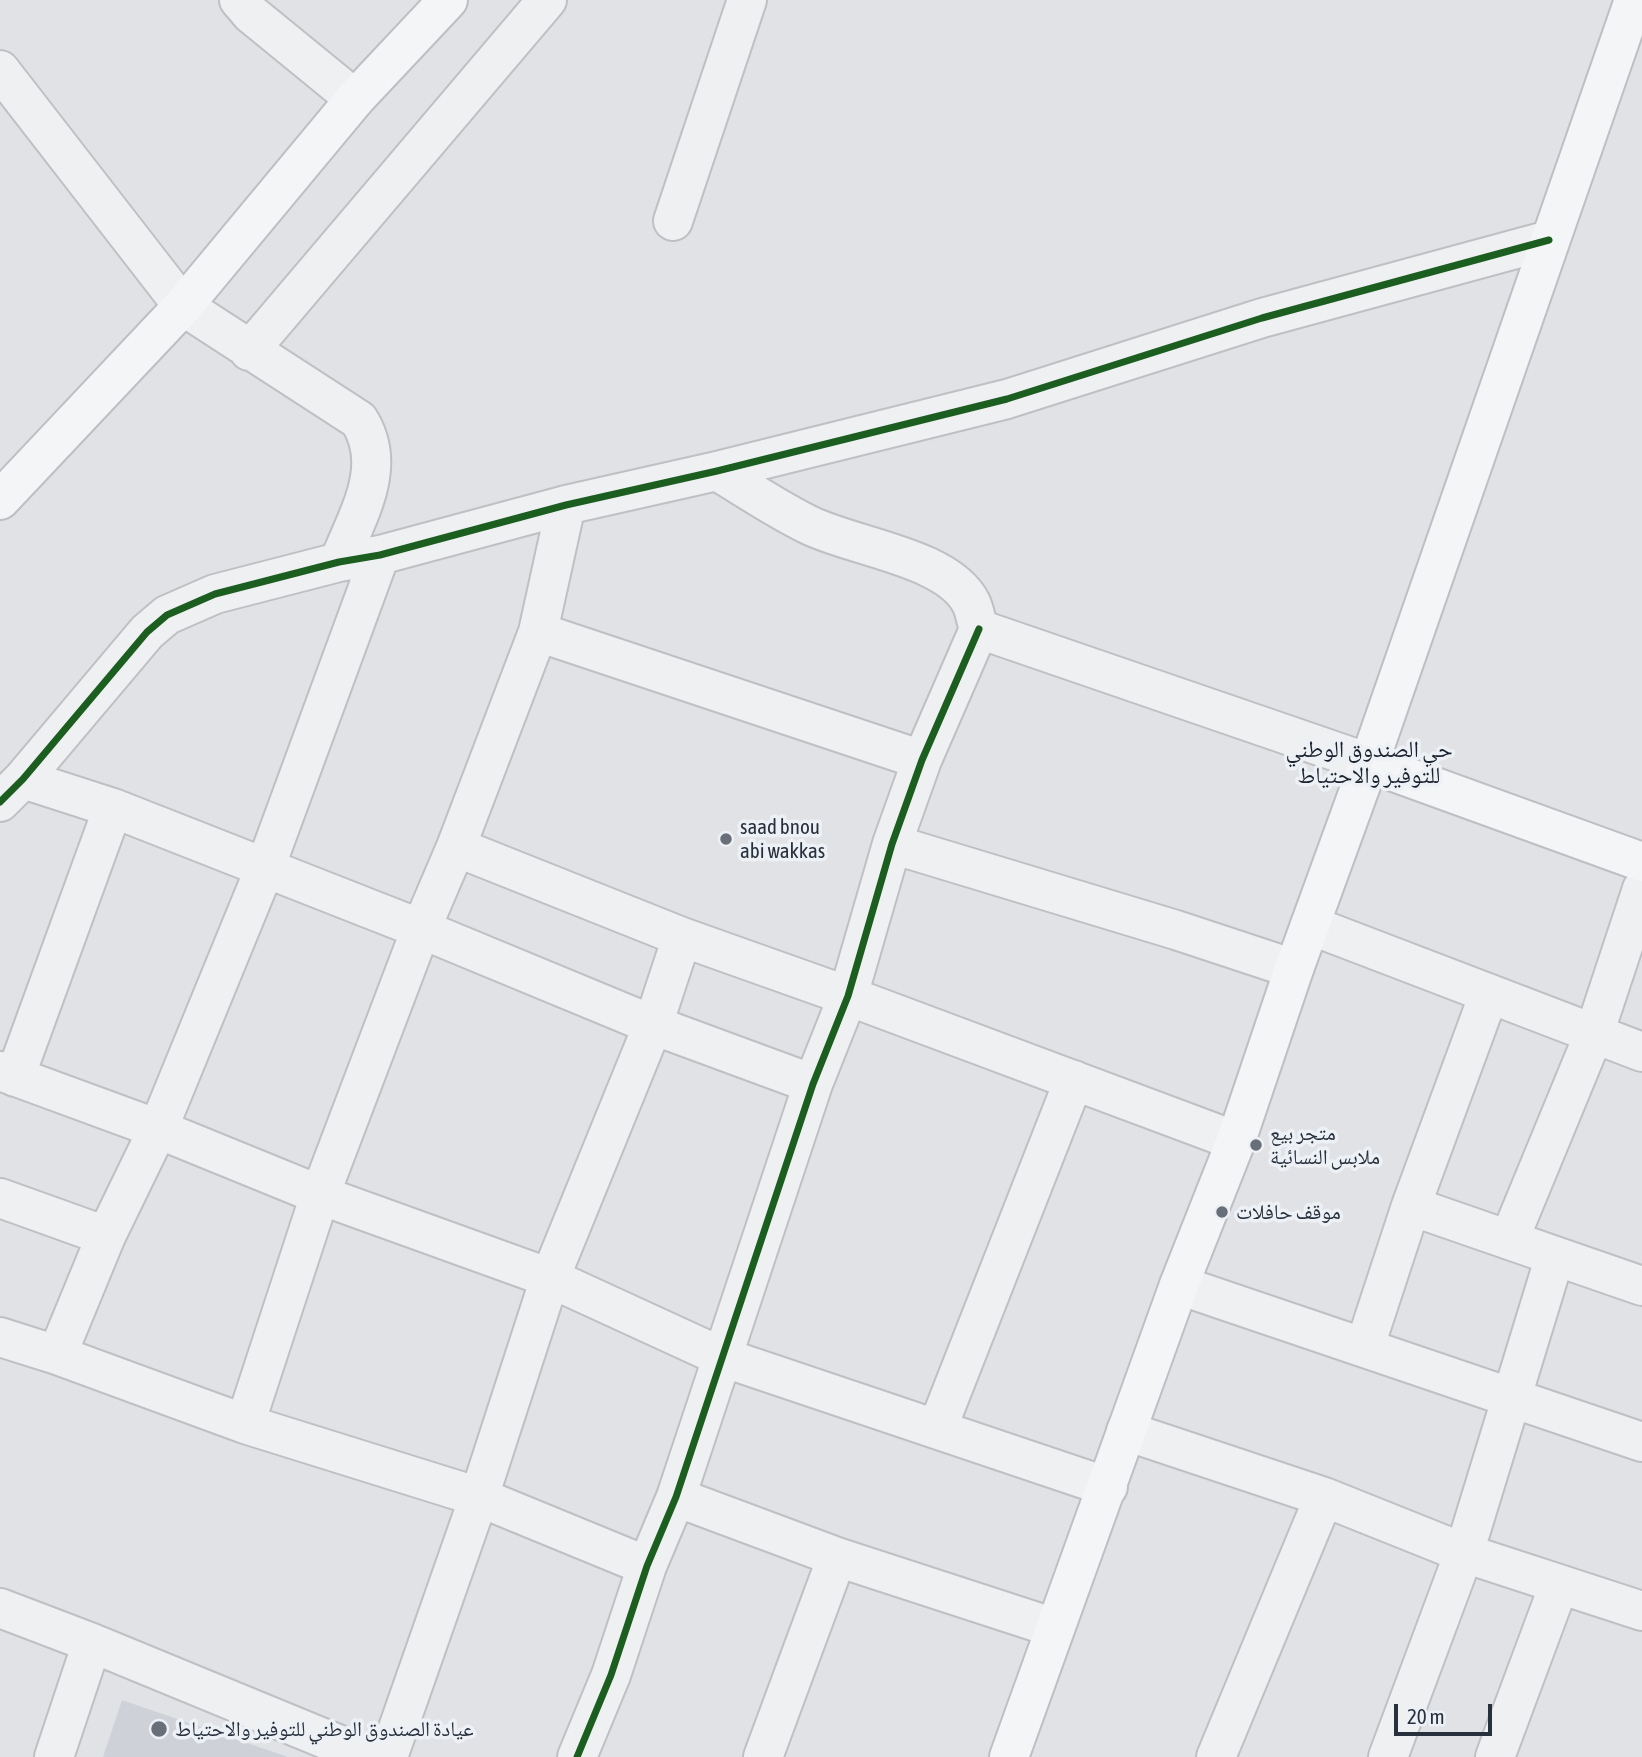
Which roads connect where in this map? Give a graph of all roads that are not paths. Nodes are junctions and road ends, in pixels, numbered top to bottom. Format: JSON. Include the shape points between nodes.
{"nodes":[{"id":1,"x":239,"y":0,"type":"edge"},
{"id":2,"x":448,"y":0,"type":"edge"},
{"id":3,"x":547,"y":0,"type":"edge"},
{"id":4,"x":747,"y":0,"type":"edge"},
{"id":5,"x":1634,"y":0,"type":"edge"},
{"id":6,"x":0,"y":70,"type":"edge"},
{"id":7,"x":355,"y":99,"type":"junction"},
{"id":8,"x":673,"y":221,"type":"dead end"},
{"id":9,"x":1549,"y":240,"type":"junction"},
{"id":10,"x":183,"y":306,"type":"junction"},
{"id":11,"x":249,"y":351,"type":"junction"},
{"id":12,"x":717,"y":471,"type":"junction"},
{"id":13,"x":0,"y":500,"type":"edge"},
{"id":14,"x":566,"y":505,"type":"junction"},
{"id":15,"x":380,"y":555,"type":"junction"},
{"id":16,"x":339,"y":562,"type":"junction"},
{"id":17,"x":979,"y":629,"type":"junction"},
{"id":18,"x":538,"y":632,"type":"junction"},
{"id":19,"x":922,"y":760,"type":"junction"},
{"id":20,"x":1369,"y":763,"type":"junction"},
{"id":21,"x":12,"y":790,"type":"edge"},
{"id":22,"x":113,"y":808,"type":"junction"},
{"id":23,"x":892,"y":844,"type":"junction"},
{"id":24,"x":456,"y":847,"type":"junction"},
{"id":25,"x":1642,"y":862,"type":"edge"},
{"id":26,"x":265,"y":868,"type":"junction"},
{"id":27,"x":1642,"y":889,"type":"edge"},
{"id":28,"x":1310,"y":925,"type":"junction"},
{"id":29,"x":421,"y":929,"type":"junction"},
{"id":30,"x":682,"y":937,"type":"junction"},
{"id":31,"x":1294,"y":969,"type":"junction"},
{"id":32,"x":1489,"y":994,"type":"junction"},
{"id":33,"x":848,"y":996,"type":"junction"},
{"id":34,"x":653,"y":1025,"type":"junction"},
{"id":35,"x":1594,"y":1034,"type":"junction"},
{"id":36,"x":1642,"y":1052,"type":"edge"},
{"id":37,"x":7,"y":1074,"type":"edge"},
{"id":38,"x":1074,"y":1080,"type":"junction"},
{"id":39,"x":813,"y":1084,"type":"junction"},
{"id":40,"x":158,"y":1129,"type":"junction"},
{"id":41,"x":1236,"y":1141,"type":"junction"},
{"id":42,"x":320,"y":1195,"type":"junction"},
{"id":43,"x":0,"y":1198,"type":"edge"},
{"id":44,"x":1410,"y":1206,"type":"junction"},
{"id":45,"x":106,"y":1236,"type":"junction"},
{"id":46,"x":1509,"y":1240,"type":"junction"},
{"id":47,"x":1555,"y":1256,"type":"junction"},
{"id":48,"x":550,"y":1278,"type":"junction"},
{"id":49,"x":1179,"y":1285,"type":"junction"},
{"id":50,"x":1642,"y":1286,"type":"edge"},
{"id":51,"x":0,"y":1337,"type":"edge"},
{"id":52,"x":1365,"y":1346,"type":"junction"},
{"id":53,"x":57,"y":1355,"type":"junction"},
{"id":54,"x":722,"y":1357,"type":"junction"},
{"id":55,"x":1511,"y":1397,"type":"junction"},
{"id":56,"x":245,"y":1424,"type":"junction"},
{"id":57,"x":937,"y":1429,"type":"junction"},
{"id":58,"x":1126,"y":1431,"type":"junction"},
{"id":59,"x":1642,"y":1442,"type":"edge"},
{"id":60,"x":1108,"y":1487,"type":"junction"},
{"id":61,"x":676,"y":1496,"type":"junction"},
{"id":62,"x":479,"y":1497,"type":"junction"},
{"id":63,"x":1324,"y":1497,"type":"junction"},
{"id":64,"x":1464,"y":1553,"type":"junction"},
{"id":65,"x":837,"y":1557,"type":"junction"},
{"id":66,"x":647,"y":1566,"type":"junction"},
{"id":67,"x":1559,"y":1585,"type":"junction"},
{"id":68,"x":0,"y":1608,"type":"edge"},
{"id":69,"x":1642,"y":1611,"type":"edge"},
{"id":70,"x":1055,"y":1628,"type":"junction"},
{"id":71,"x":92,"y":1643,"type":"junction"},
{"id":72,"x":54,"y":1757,"type":"edge"},
{"id":73,"x":369,"y":1757,"type":"edge"},
{"id":74,"x":388,"y":1757,"type":"edge"},
{"id":75,"x":577,"y":1757,"type":"edge"},
{"id":76,"x":763,"y":1757,"type":"edge"},
{"id":77,"x":1009,"y":1757,"type":"edge"},
{"id":78,"x":1216,"y":1757,"type":"edge"},
{"id":79,"x":1388,"y":1757,"type":"edge"},
{"id":80,"x":1495,"y":1757,"type":"edge"}],
"edges":[{"from":1,"to":7,"type":"street"},
{"from":2,"to":7,"type":"main road"},
{"from":3,"to":11,"type":"street"},
{"from":4,"to":8,"type":"street"},
{"from":5,"to":9,"type":"main road"},
{"from":6,"to":10,"type":"street"},
{"from":7,"to":10,"type":"main road"},
{"from":9,"to":12,"type":"street","via":[[1262,318],[1007,399]]},
{"from":9,"to":20,"type":"main road"},
{"from":10,"to":11,"type":"street"},
{"from":10,"to":13,"type":"main road"},
{"from":11,"to":16,"type":"street","via":[[359,420],[369,436],[370,481]]},
{"from":12,"to":14,"type":"street"},
{"from":12,"to":17,"type":"street","via":[[811,526],[934,570],[953,582],[971,603]]},
{"from":14,"to":15,"type":"street"},
{"from":14,"to":18,"type":"street"},
{"from":15,"to":16,"type":"street"},
{"from":15,"to":26,"type":"street"},
{"from":16,"to":21,"type":"street","via":[[215,594],[167,615],[147,632]]},
{"from":17,"to":19,"type":"street"},
{"from":17,"to":20,"type":"street"},
{"from":18,"to":19,"type":"street"},
{"from":18,"to":24,"type":"street"},
{"from":19,"to":23,"type":"street"},
{"from":20,"to":25,"type":"main road"},
{"from":20,"to":28,"type":"main road"},
{"from":21,"to":22,"type":"street"},
{"from":22,"to":26,"type":"street"},
{"from":22,"to":37,"type":"street"},
{"from":23,"to":31,"type":"street"},
{"from":23,"to":33,"type":"street"},
{"from":24,"to":29,"type":"street"},
{"from":24,"to":30,"type":"street"},
{"from":26,"to":29,"type":"street"},
{"from":26,"to":40,"type":"street"},
{"from":27,"to":35,"type":"street"},
{"from":28,"to":31,"type":"main road"},
{"from":28,"to":32,"type":"street"},
{"from":29,"to":34,"type":"street"},
{"from":29,"to":42,"type":"street"},
{"from":30,"to":33,"type":"street"},
{"from":30,"to":34,"type":"street"},
{"from":31,"to":41,"type":"main road"},
{"from":32,"to":35,"type":"street"},
{"from":32,"to":44,"type":"street"},
{"from":33,"to":38,"type":"street"},
{"from":33,"to":39,"type":"street"},
{"from":34,"to":39,"type":"street"},
{"from":34,"to":48,"type":"street"},
{"from":35,"to":36,"type":"street"},
{"from":35,"to":46,"type":"street"},
{"from":37,"to":40,"type":"street"},
{"from":38,"to":41,"type":"street"},
{"from":38,"to":57,"type":"street"},
{"from":39,"to":54,"type":"street"},
{"from":40,"to":42,"type":"street"},
{"from":40,"to":45,"type":"street"},
{"from":41,"to":49,"type":"main road"},
{"from":42,"to":48,"type":"street"},
{"from":42,"to":56,"type":"street"},
{"from":43,"to":45,"type":"street"},
{"from":44,"to":46,"type":"street"},
{"from":44,"to":52,"type":"street"},
{"from":45,"to":53,"type":"street"},
{"from":46,"to":47,"type":"street"},
{"from":47,"to":50,"type":"street"},
{"from":47,"to":55,"type":"street"},
{"from":48,"to":54,"type":"street"},
{"from":48,"to":62,"type":"street"},
{"from":49,"to":52,"type":"street"},
{"from":49,"to":58,"type":"main road"},
{"from":51,"to":53,"type":"street"},
{"from":52,"to":55,"type":"street"},
{"from":53,"to":56,"type":"street"},
{"from":54,"to":57,"type":"street"},
{"from":54,"to":61,"type":"street"},
{"from":55,"to":59,"type":"street"},
{"from":55,"to":64,"type":"street"},
{"from":56,"to":62,"type":"street"},
{"from":57,"to":60,"type":"street"},
{"from":58,"to":60,"type":"main road"},
{"from":58,"to":63,"type":"street"},
{"from":60,"to":70,"type":"main road"},
{"from":61,"to":65,"type":"street"},
{"from":61,"to":66,"type":"street"},
{"from":62,"to":66,"type":"street"},
{"from":62,"to":74,"type":"street"},
{"from":63,"to":64,"type":"street"},
{"from":63,"to":78,"type":"street"},
{"from":64,"to":67,"type":"street"},
{"from":64,"to":79,"type":"street"},
{"from":65,"to":70,"type":"street"},
{"from":65,"to":76,"type":"street"},
{"from":66,"to":75,"type":"street","via":[[611,1675]]},
{"from":67,"to":69,"type":"street"},
{"from":67,"to":80,"type":"street"},
{"from":68,"to":71,"type":"street"},
{"from":70,"to":77,"type":"main road"},
{"from":71,"to":72,"type":"street"},
{"from":71,"to":73,"type":"street"}]}
